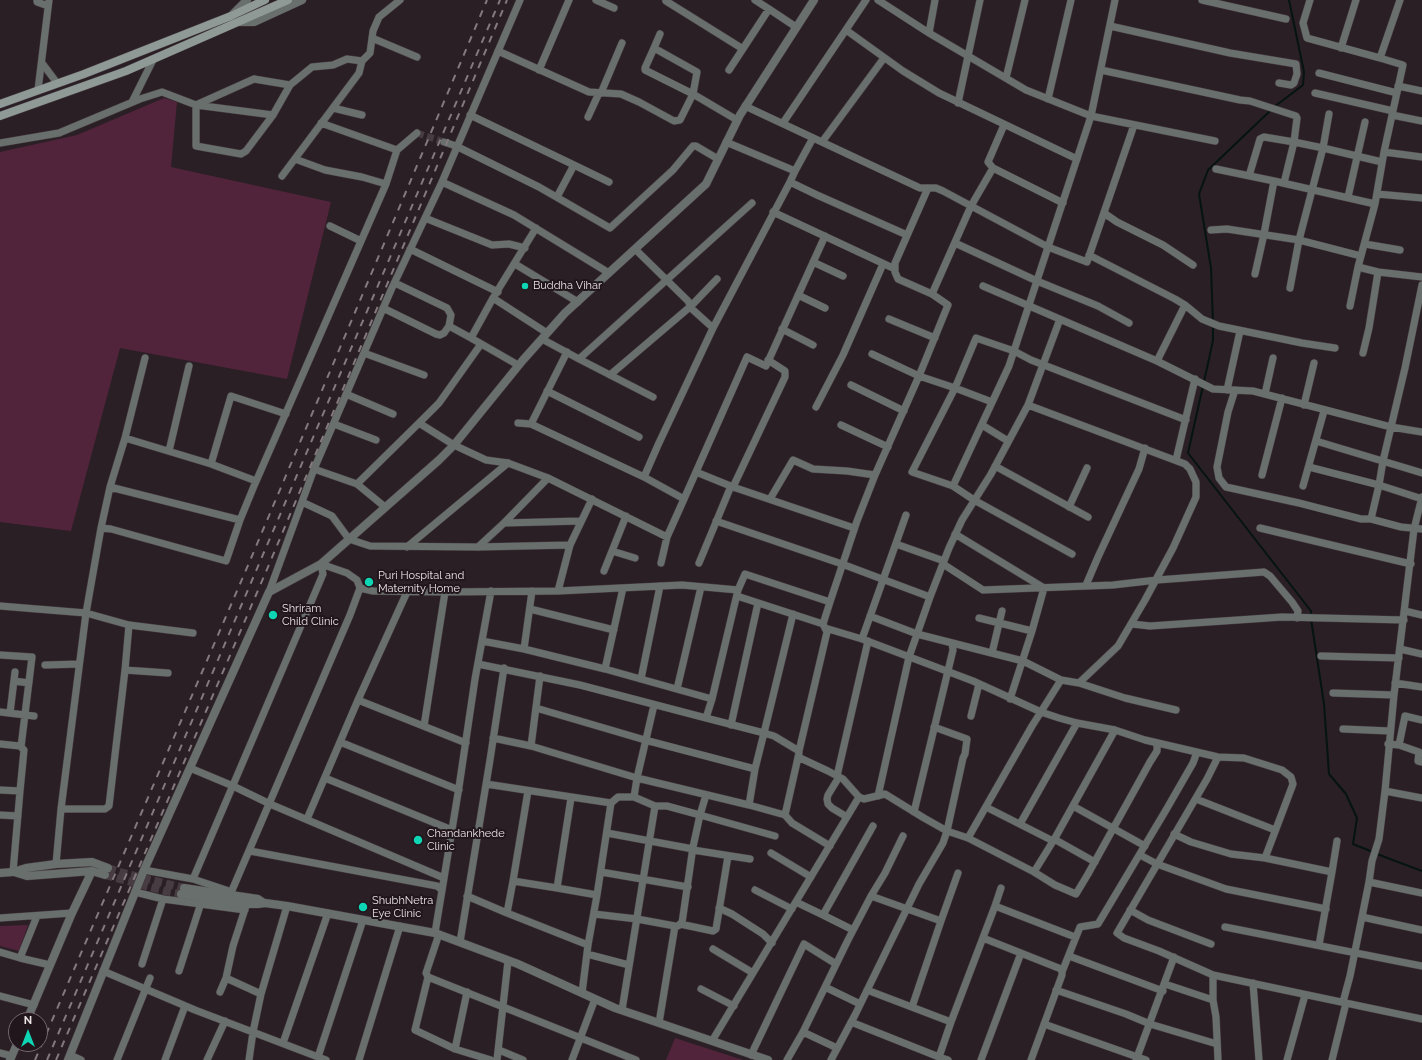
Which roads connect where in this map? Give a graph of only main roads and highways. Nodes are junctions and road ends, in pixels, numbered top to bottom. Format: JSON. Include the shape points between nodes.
{"nodes":[{"id":1,"x":265,"y":0,"type":"edge"},
{"id":2,"x":288,"y":0,"type":"edge"},
{"id":3,"x":0,"y":104,"type":"edge"},
{"id":4,"x":0,"y":116,"type":"edge"}],
"edges":[{"from":1,"to":3,"type":"main road","via":[[231,16]]},
{"from":2,"to":4,"type":"main road","via":[[119,74]]}]}
